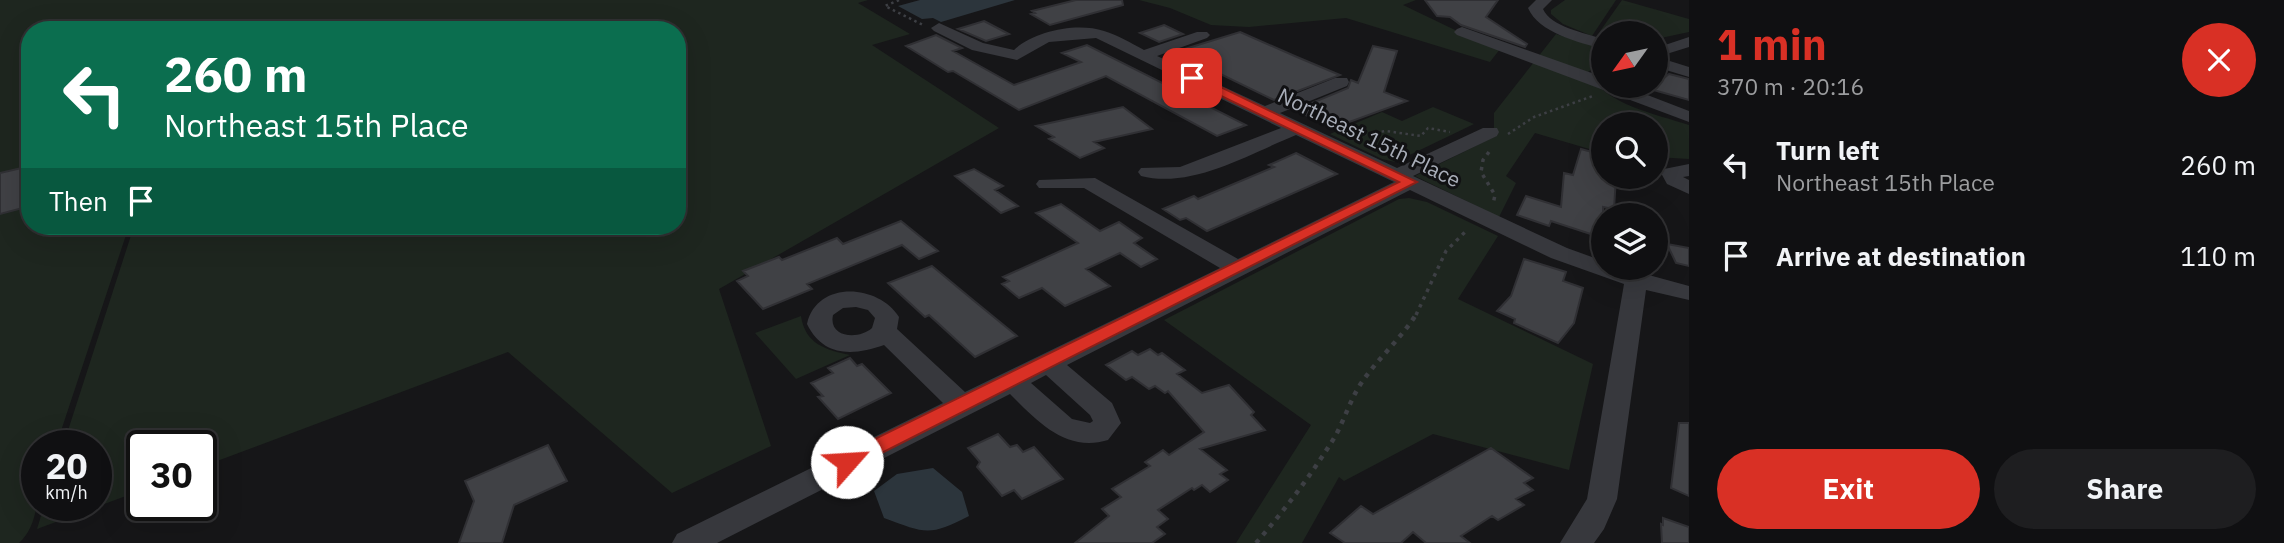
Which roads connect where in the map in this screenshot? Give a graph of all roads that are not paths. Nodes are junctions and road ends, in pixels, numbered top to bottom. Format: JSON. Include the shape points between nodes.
{"nodes":[{"id":1,"x":1545,"y":0,"type":"edge"},
{"id":2,"x":1539,"y":17,"type":"joint"},
{"id":3,"x":939,"y":28,"type":"road end"},
{"id":4,"x":1462,"y":32,"type":"dead end"},
{"id":5,"x":1202,"y":35,"type":"dead end"},
{"id":6,"x":1591,"y":40,"type":"edge"},
{"id":7,"x":1689,"y":42,"type":"edge"},
{"id":8,"x":1668,"y":49,"type":"edge"},
{"id":9,"x":1144,"y":55,"type":"junction"},
{"id":10,"x":1668,"y":66,"type":"edge"},
{"id":11,"x":1689,"y":72,"type":"edge"},
{"id":12,"x":1591,"y":79,"type":"edge"},
{"id":13,"x":1341,"y":82,"type":"dead end"},
{"id":14,"x":1640,"y":98,"type":"edge"},
{"id":15,"x":1265,"y":113,"type":"junction"},
{"id":16,"x":1689,"y":117,"type":"edge"},
{"id":17,"x":1296,"y":128,"type":"junction"},
{"id":18,"x":1498,"y":133,"type":"road end"},
{"id":19,"x":1689,"y":170,"type":"edge"},
{"id":20,"x":1148,"y":172,"type":"dead end"},
{"id":21,"x":1404,"y":179,"type":"junction"},
{"id":22,"x":1046,"y":184,"type":"dead end"},
{"id":23,"x":1689,"y":188,"type":"edge"},
{"id":24,"x":1591,"y":264,"type":"edge"},
{"id":25,"x":1237,"y":268,"type":"junction"},
{"id":26,"x":1636,"y":280,"type":"joint"},
{"id":27,"x":1689,"y":293,"type":"edge"},
{"id":28,"x":884,"y":331,"type":"dead end"},
{"id":29,"x":1048,"y":363,"type":"junction"},
{"id":30,"x":1012,"y":381,"type":"junction"},
{"id":31,"x":962,"y":405,"type":"junction"},
{"id":32,"x":1579,"y":542,"type":"edge"},
{"id":33,"x":688,"y":543,"type":"edge"}],
"edges":[{"from":1,"to":2,"type":"street","via":[[1535,8]]},
{"from":2,"to":6,"type":"street"},
{"from":3,"to":9,"type":"street","name":"Northeast 15th Place","via":[[978,47],[1017,55],[1030,45],[1060,35],[1085,33],[1110,38]]},
{"from":4,"to":12,"type":"street"},
{"from":5,"to":9,"type":"street"},
{"from":7,"to":8,"type":"street"},
{"from":9,"to":15,"type":"street","name":"Northeast 15th Place"},
{"from":10,"to":11,"type":"street"},
{"from":13,"to":15,"type":"street"},
{"from":14,"to":16,"type":"street"},
{"from":15,"to":17,"type":"street","name":"Northeast 15th Place"},
{"from":17,"to":20,"type":"street","via":[[1184,173]]},
{"from":17,"to":21,"type":"street","name":"Northeast 15th Place"},
{"from":18,"to":21,"type":"street"},
{"from":19,"to":23,"type":"street","via":[[1671,173]]},
{"from":21,"to":24,"type":"street","name":"Northeast 15th Place"},
{"from":21,"to":25,"type":"street"},
{"from":22,"to":25,"type":"street","via":[[1088,183]]},
{"from":25,"to":29,"type":"street"},
{"from":26,"to":27,"type":"street","name":"Northeast 15th Place"},
{"from":26,"to":32,"type":"street","via":[[1602,499]]},
{"from":28,"to":31,"type":"street"},
{"from":29,"to":30,"type":"street"},
{"from":29,"to":30,"type":"street","via":[[1102,410],[1107,423],[1098,433],[1082,435],[1066,429]]},
{"from":30,"to":31,"type":"street"},
{"from":31,"to":33,"type":"street"}]}
